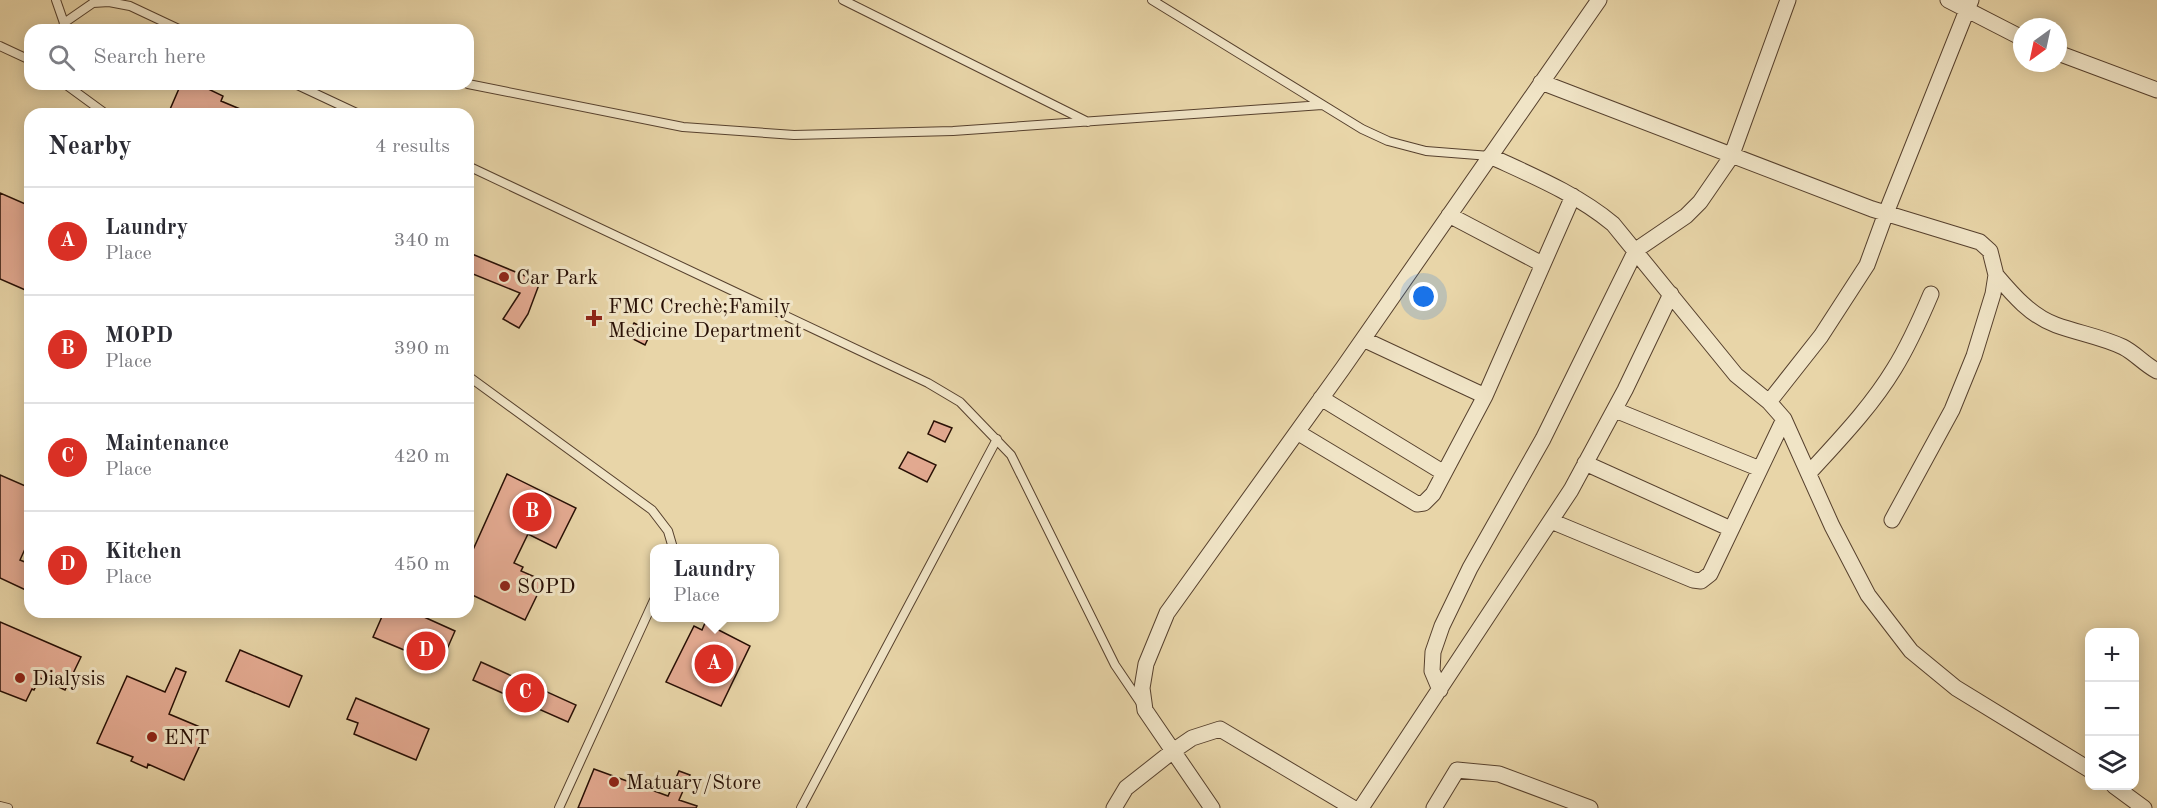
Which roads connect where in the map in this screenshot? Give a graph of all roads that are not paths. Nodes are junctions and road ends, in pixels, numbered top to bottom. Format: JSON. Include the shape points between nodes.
{"nodes":[{"id":1,"x":56,"y":0,"type":"edge"},
{"id":2,"x":843,"y":0,"type":"edge"},
{"id":3,"x":1152,"y":0,"type":"edge"},
{"id":4,"x":1599,"y":0,"type":"edge"},
{"id":5,"x":1788,"y":0,"type":"edge"},
{"id":6,"x":1948,"y":0,"type":"edge"},
{"id":7,"x":1969,"y":5,"type":"edge"},
{"id":8,"x":62,"y":24,"type":"edge"},
{"id":9,"x":67,"y":24,"type":"edge"},
{"id":10,"x":168,"y":24,"type":"edge"},
{"id":11,"x":2013,"y":32,"type":"edge"},
{"id":12,"x":0,"y":46,"type":"edge"},
{"id":13,"x":2067,"y":55,"type":"edge"},
{"id":14,"x":24,"y":57,"type":"edge"},
{"id":15,"x":1541,"y":82,"type":"junction"},
{"id":16,"x":474,"y":85,"type":"edge"},
{"id":17,"x":73,"y":90,"type":"edge"},
{"id":18,"x":308,"y":90,"type":"edge"},
{"id":19,"x":2157,"y":90,"type":"edge"},
{"id":20,"x":1322,"y":105,"type":"junction"},
{"id":21,"x":98,"y":108,"type":"edge"},
{"id":22,"x":346,"y":108,"type":"edge"},
{"id":23,"x":1089,"y":122,"type":"junction"},
{"id":24,"x":1490,"y":156,"type":"junction"},
{"id":25,"x":1731,"y":156,"type":"junction"},
{"id":26,"x":474,"y":169,"type":"edge"},
{"id":27,"x":1573,"y":196,"type":"junction"},
{"id":28,"x":1886,"y":213,"type":"junction"},
{"id":29,"x":1449,"y":215,"type":"junction"},
{"id":30,"x":1636,"y":250,"type":"junction"},
{"id":31,"x":1542,"y":264,"type":"junction"},
{"id":32,"x":1996,"y":275,"type":"junction"},
{"id":33,"x":1671,"y":294,"type":"junction"},
{"id":34,"x":1931,"y":294,"type":"dead end"},
{"id":35,"x":1363,"y":339,"type":"junction"},
{"id":36,"x":2157,"y":371,"type":"edge"},
{"id":37,"x":474,"y":380,"type":"edge"},
{"id":38,"x":1485,"y":396,"type":"junction"},
{"id":39,"x":1321,"y":398,"type":"junction"},
{"id":40,"x":1769,"y":402,"type":"junction"},
{"id":41,"x":1615,"y":410,"type":"junction"},
{"id":42,"x":1785,"y":419,"type":"junction"},
{"id":43,"x":1297,"y":432,"type":"junction"},
{"id":44,"x":997,"y":440,"type":"junction"},
{"id":45,"x":1585,"y":463,"type":"junction"},
{"id":46,"x":1760,"y":469,"type":"junction"},
{"id":47,"x":1809,"y":472,"type":"junction"},
{"id":48,"x":1444,"y":474,"type":"junction"},
{"id":49,"x":1892,"y":520,"type":"dead end"},
{"id":50,"x":1551,"y":521,"type":"junction"},
{"id":51,"x":1731,"y":528,"type":"junction"},
{"id":52,"x":672,"y":544,"type":"edge"},
{"id":53,"x":650,"y":609,"type":"edge"},
{"id":54,"x":1440,"y":690,"type":"junction"},
{"id":55,"x":1145,"y":710,"type":"junction"},
{"id":56,"x":1173,"y":751,"type":"junction"},
{"id":57,"x":2085,"y":767,"type":"edge"},
{"id":58,"x":2120,"y":790,"type":"edge"},
{"id":59,"x":0,"y":806,"type":"edge"},
{"id":60,"x":8,"y":808,"type":"edge"},
{"id":61,"x":559,"y":808,"type":"edge"},
{"id":62,"x":801,"y":808,"type":"edge"},
{"id":63,"x":1114,"y":808,"type":"edge"},
{"id":64,"x":1212,"y":808,"type":"edge"},
{"id":65,"x":1353,"y":808,"type":"edge"},
{"id":66,"x":1361,"y":808,"type":"edge"},
{"id":67,"x":1434,"y":808,"type":"edge"},
{"id":68,"x":1590,"y":808,"type":"edge"},
{"id":69,"x":2144,"y":808,"type":"edge"}],
"edges":[{"from":1,"to":8,"type":"lane"},
{"from":2,"to":23,"type":"lane"},
{"from":3,"to":20,"type":"lane"},
{"from":4,"to":15,"type":"street"},
{"from":5,"to":25,"type":"street"},
{"from":6,"to":7,"type":"street"},
{"from":7,"to":11,"type":"street"},
{"from":7,"to":28,"type":"street"},
{"from":9,"to":10,"type":"lane","via":[[93,3],[109,2],[130,6]]},
{"from":12,"to":14,"type":"lane"},
{"from":13,"to":19,"type":"street"},
{"from":15,"to":24,"type":"street"},
{"from":15,"to":25,"type":"street"},
{"from":16,"to":23,"type":"lane","via":[[683,127],[794,135],[953,131]]},
{"from":17,"to":21,"type":"lane"},
{"from":18,"to":22,"type":"lane"},
{"from":20,"to":23,"type":"lane"},
{"from":20,"to":24,"type":"lane","via":[[1388,141],[1426,151]]},
{"from":24,"to":27,"type":"street"},
{"from":24,"to":29,"type":"street"},
{"from":25,"to":28,"type":"street"},
{"from":25,"to":30,"type":"street","via":[[1686,216]]},
{"from":26,"to":44,"type":"lane","via":[[927,383],[960,402]]},
{"from":27,"to":30,"type":"street","via":[[1613,224]]},
{"from":27,"to":31,"type":"street"},
{"from":28,"to":32,"type":"street","via":[[1980,242],[1990,251]]},
{"from":28,"to":40,"type":"street","via":[[1867,265],[1845,302]]},
{"from":29,"to":31,"type":"street"},
{"from":29,"to":35,"type":"street"},
{"from":30,"to":33,"type":"street"},
{"from":30,"to":54,"type":"street","via":[[1543,439],[1442,626],[1432,662]]},
{"from":31,"to":38,"type":"street"},
{"from":32,"to":36,"type":"street","via":[[2031,311],[2054,324],[2125,348]]},
{"from":32,"to":49,"type":"street","via":[[1974,356],[1952,410]]},
{"from":33,"to":40,"type":"street","via":[[1736,375]]},
{"from":33,"to":41,"type":"street"},
{"from":34,"to":47,"type":"street","via":[[1894,370]]},
{"from":35,"to":38,"type":"street"},
{"from":35,"to":39,"type":"street"},
{"from":37,"to":52,"type":"lane","via":[[652,510],[668,531]]},
{"from":38,"to":48,"type":"street"},
{"from":39,"to":43,"type":"street"},
{"from":39,"to":48,"type":"street"},
{"from":40,"to":42,"type":"street"},
{"from":41,"to":45,"type":"street"},
{"from":41,"to":46,"type":"street"},
{"from":42,"to":46,"type":"street"},
{"from":42,"to":47,"type":"street"},
{"from":43,"to":48,"type":"street","via":[[1416,504],[1424,503],[1433,494]]},
{"from":43,"to":55,"type":"street","via":[[1167,613],[1146,664],[1142,688]]},
{"from":44,"to":55,"type":"lane","via":[[1011,455],[1115,664]]},
{"from":44,"to":62,"type":"lane"},
{"from":45,"to":50,"type":"street"},
{"from":45,"to":51,"type":"street"},
{"from":46,"to":51,"type":"street"},
{"from":47,"to":57,"type":"street","via":[[1868,595],[1911,651],[1956,688]]},
{"from":50,"to":51,"type":"street","via":[[1701,581],[1710,574]]},
{"from":50,"to":54,"type":"street"},
{"from":53,"to":61,"type":"lane"},
{"from":54,"to":66,"type":"street"},
{"from":55,"to":56,"type":"street"},
{"from":56,"to":63,"type":"street","via":[[1126,788]]},
{"from":56,"to":64,"type":"street"},
{"from":56,"to":65,"type":"street","via":[[1192,738],[1220,729]]},
{"from":58,"to":69,"type":"street"},
{"from":59,"to":60,"type":"lane"},
{"from":67,"to":68,"type":"street","via":[[1457,770],[1499,774]]}]}
